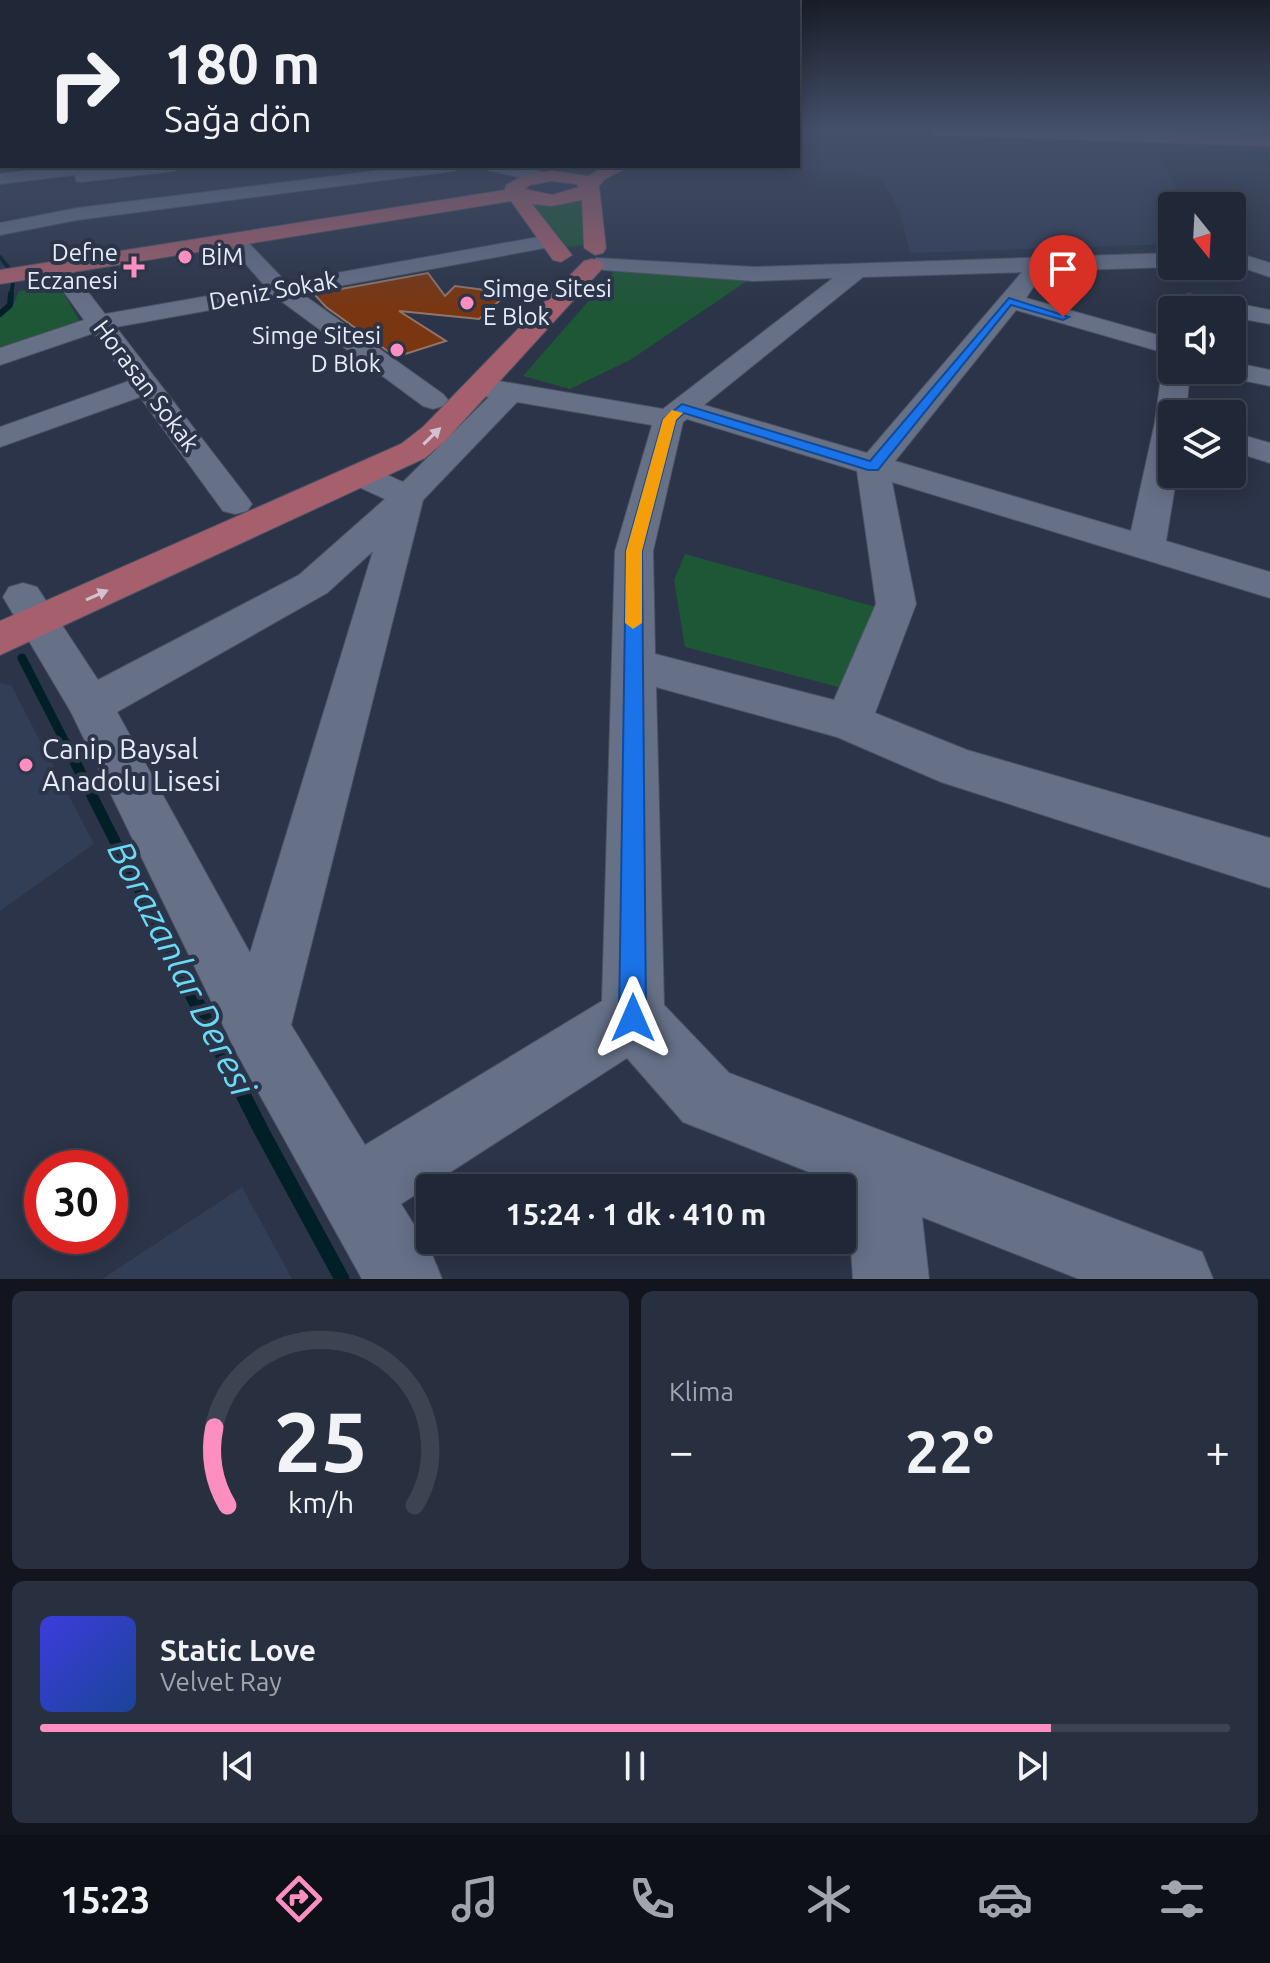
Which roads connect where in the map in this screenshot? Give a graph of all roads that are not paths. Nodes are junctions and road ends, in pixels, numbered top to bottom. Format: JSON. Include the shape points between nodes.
{"nodes":[{"id":1,"x":83,"y":190,"type":"edge"},
{"id":2,"x":317,"y":190,"type":"edge"},
{"id":3,"x":372,"y":190,"type":"edge"},
{"id":4,"x":511,"y":190,"type":"edge"},
{"id":5,"x":517,"y":190,"type":"edge"},
{"id":6,"x":587,"y":190,"type":"edge"},
{"id":7,"x":590,"y":190,"type":"edge"},
{"id":8,"x":516,"y":193,"type":"junction"},
{"id":9,"x":326,"y":203,"type":"junction"},
{"id":10,"x":77,"y":214,"type":"junction"},
{"id":11,"x":0,"y":229,"type":"edge"},
{"id":12,"x":234,"y":239,"type":"junction"},
{"id":13,"x":1270,"y":246,"type":"edge"},
{"id":14,"x":1246,"y":247,"type":"edge"},
{"id":15,"x":1158,"y":250,"type":"edge"},
{"id":16,"x":583,"y":256,"type":"junction"},
{"id":17,"x":1270,"y":256,"type":"edge"},
{"id":18,"x":1246,"y":257,"type":"edge"},
{"id":19,"x":1158,"y":261,"type":"edge"},
{"id":20,"x":1246,"y":262,"type":"edge"},
{"id":21,"x":68,"y":266,"type":"junction"},
{"id":22,"x":1030,"y":266,"type":"junction"},
{"id":23,"x":1270,"y":270,"type":"edge"},
{"id":24,"x":855,"y":272,"type":"junction"},
{"id":25,"x":0,"y":277,"type":"edge"},
{"id":26,"x":281,"y":290,"type":"junction"},
{"id":27,"x":1009,"y":301,"type":"junction"},
{"id":28,"x":1246,"y":313,"type":"edge"},
{"id":29,"x":1270,"y":317,"type":"edge"},
{"id":30,"x":99,"y":323,"type":"junction"},
{"id":31,"x":1158,"y":343,"type":"edge"},
{"id":32,"x":0,"y":357,"type":"edge"},
{"id":33,"x":1246,"y":373,"type":"edge"},
{"id":34,"x":1270,"y":378,"type":"edge"},
{"id":35,"x":145,"y":385,"type":"junction"},
{"id":36,"x":494,"y":389,"type":"junction"},
{"id":37,"x":433,"y":400,"type":"junction"},
{"id":38,"x":676,"y":413,"type":"junction"},
{"id":39,"x":0,"y":438,"type":"edge"},
{"id":40,"x":1246,"y":445,"type":"edge"},
{"id":41,"x":1270,"y":453,"type":"edge"},
{"id":42,"x":873,"y":467,"type":"junction"},
{"id":43,"x":360,"y":475,"type":"junction"},
{"id":44,"x":1158,"y":488,"type":"edge"},
{"id":45,"x":407,"y":497,"type":"junction"},
{"id":46,"x":235,"y":504,"type":"junction"},
{"id":47,"x":1146,"y":549,"type":"junction"},
{"id":48,"x":1270,"y":585,"type":"edge"},
{"id":49,"x":15,"y":616,"type":"edge"},
{"id":50,"x":633,"y":664,"type":"junction"},
{"id":51,"x":90,"y":705,"type":"junction"},
{"id":52,"x":848,"y":722,"type":"junction"},
{"id":53,"x":1270,"y":863,"type":"edge"},
{"id":54,"x":633,"y":1018,"type":"junction"},
{"id":55,"x":258,"y":1030,"type":"junction"},
{"id":56,"x":881,"y":1165,"type":"junction"},
{"id":57,"x":354,"y":1193,"type":"junction"},
{"id":58,"x":404,"y":1279,"type":"edge"},
{"id":59,"x":891,"y":1279,"type":"edge"},
{"id":60,"x":1175,"y":1279,"type":"edge"}],
"edges":[{"from":1,"to":10,"type":"street"},
{"from":2,"to":9,"type":"street"},
{"from":3,"to":9,"type":"street"},
{"from":4,"to":8,"type":"street"},
{"from":5,"to":8,"type":"main road"},
{"from":6,"to":8,"type":"main road","via":[[564,199]]},
{"from":7,"to":16,"type":"main road"},
{"from":8,"to":9,"type":"main road"},
{"from":8,"to":16,"type":"main road","via":[[523,206]]},
{"from":9,"to":10,"type":"street"},
{"from":9,"to":12,"type":"main road"},
{"from":10,"to":11,"type":"street"},
{"from":10,"to":21,"type":"street"},
{"from":12,"to":21,"type":"main road"},
{"from":12,"to":26,"type":"street"},
{"from":13,"to":14,"type":"street"},
{"from":15,"to":16,"type":"street","via":[[764,263]]},
{"from":16,"to":24,"type":"street","via":[[754,274]]},
{"from":16,"to":26,"type":"street","name":"Deniz Sokak"},
{"from":16,"to":36,"type":"main road"},
{"from":16,"to":37,"type":"main road"},
{"from":17,"to":18,"type":"street"},
{"from":19,"to":22,"type":"street"},
{"from":20,"to":23,"type":"street"},
{"from":21,"to":25,"type":"main road"},
{"from":21,"to":30,"type":"street","name":"Horasan Sokak"},
{"from":22,"to":24,"type":"street"},
{"from":22,"to":27,"type":"street","via":[[1034,273]]},
{"from":24,"to":38,"type":"street"},
{"from":26,"to":30,"type":"street","name":"Deniz Sokak"},
{"from":26,"to":37,"type":"street"},
{"from":27,"to":31,"type":"street"},
{"from":27,"to":42,"type":"street"},
{"from":28,"to":29,"type":"street"},
{"from":30,"to":32,"type":"street","name":"Deniz Sokak"},
{"from":30,"to":35,"type":"street","name":"Horasan Sokak"},
{"from":33,"to":34,"type":"street"},
{"from":35,"to":39,"type":"street"},
{"from":35,"to":46,"type":"street","name":"Horasan Sokak"},
{"from":36,"to":38,"type":"street"},
{"from":43,"to":36,"type":"main road","one_way":true,"via":[[424,443]]},
{"from":36,"to":45,"type":"street"},
{"from":37,"to":46,"type":"main road","via":[[384,438]]},
{"from":38,"to":42,"type":"street"},
{"from":38,"to":50,"type":"street","via":[[634,551]]},
{"from":40,"to":41,"type":"street"},
{"from":42,"to":47,"type":"street"},
{"from":42,"to":52,"type":"street","via":[[896,604]]},
{"from":43,"to":45,"type":"street"},
{"from":49,"to":43,"type":"main road","one_way":true},
{"from":44,"to":47,"type":"street"},
{"from":45,"to":51,"type":"street","via":[[313,584]]},
{"from":45,"to":55,"type":"street"},
{"from":46,"to":49,"type":"main road"},
{"from":47,"to":48,"type":"street"},
{"from":49,"to":51,"type":"street"},
{"from":50,"to":52,"type":"street"},
{"from":50,"to":54,"type":"street"},
{"from":51,"to":55,"type":"street"},
{"from":52,"to":53,"type":"street","via":[[958,768]]},
{"from":54,"to":56,"type":"street","via":[[707,1098]]},
{"from":54,"to":57,"type":"street"},
{"from":55,"to":57,"type":"street"},
{"from":56,"to":59,"type":"street"},
{"from":56,"to":60,"type":"street"},
{"from":57,"to":58,"type":"street"}]}
